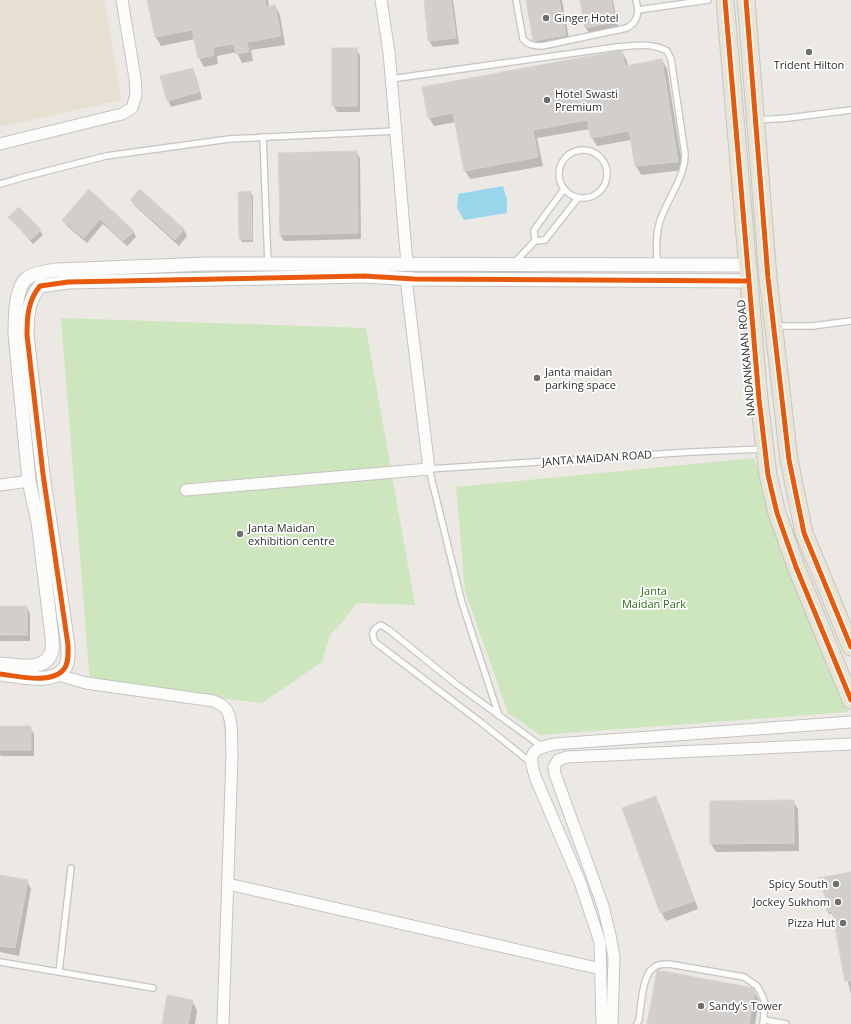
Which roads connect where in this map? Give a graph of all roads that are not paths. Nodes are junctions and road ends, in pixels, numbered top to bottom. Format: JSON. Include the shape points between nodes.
{"nodes":[{"id":1,"x":122,"y":0,"type":"edge"},
{"id":2,"x":381,"y":0,"type":"edge"},
{"id":3,"x":516,"y":0,"type":"edge"},
{"id":4,"x":636,"y":0,"type":"edge"},
{"id":5,"x":708,"y":0,"type":"edge"},
{"id":6,"x":725,"y":0,"type":"edge"},
{"id":7,"x":746,"y":0,"type":"edge"},
{"id":8,"x":638,"y":10,"type":"junction"},
{"id":9,"x":391,"y":79,"type":"junction"},
{"id":10,"x":851,"y":110,"type":"edge"},
{"id":11,"x":755,"y":120,"type":"junction"},
{"id":12,"x":396,"y":131,"type":"junction"},
{"id":13,"x":263,"y":137,"type":"junction"},
{"id":14,"x":0,"y":144,"type":"edge"},
{"id":15,"x":0,"y":184,"type":"edge"},
{"id":16,"x":564,"y":189,"type":"junction"},
{"id":17,"x":578,"y":198,"type":"junction"},
{"id":18,"x":535,"y":241,"type":"junction"},
{"id":19,"x":268,"y":264,"type":"junction"},
{"id":20,"x":407,"y":264,"type":"junction"},
{"id":21,"x":512,"y":264,"type":"junction"},
{"id":22,"x":658,"y":264,"type":"junction"},
{"id":23,"x":749,"y":273,"type":"junction"},
{"id":24,"x":406,"y":279,"type":"junction"},
{"id":25,"x":851,"y":321,"type":"edge"},
{"id":26,"x":774,"y":326,"type":"junction"},
{"id":27,"x":765,"y":449,"type":"junction"},
{"id":28,"x":429,"y":469,"type":"junction"},
{"id":29,"x":29,"y":481,"type":"junction"},
{"id":30,"x":0,"y":485,"type":"edge"},
{"id":31,"x":186,"y":490,"type":"dead end"},
{"id":32,"x":851,"y":647,"type":"edge"},
{"id":33,"x":0,"y":664,"type":"edge"},
{"id":34,"x":0,"y":674,"type":"edge"},
{"id":35,"x":58,"y":675,"type":"junction"},
{"id":36,"x":851,"y":700,"type":"edge"},
{"id":37,"x":499,"y":716,"type":"junction"},
{"id":38,"x":851,"y":722,"type":"edge"},
{"id":39,"x":851,"y":744,"type":"edge"},
{"id":40,"x":541,"y":746,"type":"junction"},
{"id":41,"x":530,"y":762,"type":"junction"},
{"id":42,"x":71,"y":868,"type":"dead end"},
{"id":43,"x":228,"y":884,"type":"junction"},
{"id":44,"x":0,"y":962,"type":"edge"},
{"id":45,"x":601,"y":968,"type":"junction"},
{"id":46,"x":59,"y":972,"type":"junction"},
{"id":47,"x":153,"y":988,"type":"dead end"},
{"id":48,"x":764,"y":1022,"type":"edge"},
{"id":49,"x":223,"y":1024,"type":"edge"},
{"id":50,"x":602,"y":1024,"type":"edge"},
{"id":51,"x":612,"y":1024,"type":"edge"},
{"id":52,"x":637,"y":1024,"type":"edge"},
{"id":53,"x":786,"y":1024,"type":"edge"}],
"edges":[{"from":1,"to":14,"type":"street","via":[[135,78],[136,95],[132,108],[122,114]]},
{"from":2,"to":9,"type":"street"},
{"from":3,"to":8,"type":"lane","via":[[523,39],[534,46],[627,28],[634,23]]},
{"from":4,"to":8,"type":"lane"},
{"from":5,"to":8,"type":"lane"},
{"from":6,"to":23,"type":"main road","name":"NANDANKANAN ROAD"},
{"from":7,"to":11,"type":"main road"},
{"from":9,"to":12,"type":"street"},
{"from":9,"to":22,"type":"lane","via":[[617,47],[650,46],[667,51],[671,59],[685,165],[660,222],[657,234]]},
{"from":10,"to":11,"type":"lane"},
{"from":11,"to":26,"type":"main road"},
{"from":12,"to":13,"type":"lane"},
{"from":12,"to":20,"type":"street"},
{"from":13,"to":15,"type":"lane","via":[[228,139],[106,156]]},
{"from":13,"to":19,"type":"lane"},
{"from":16,"to":17,"type":"lane"},
{"from":16,"to":17,"type":"lane","via":[[559,174],[564,159],[578,150],[594,152],[601,157],[608,171],[605,186],[593,196]]},
{"from":16,"to":18,"type":"lane","via":[[534,230]]},
{"from":17,"to":18,"type":"lane","via":[[545,240]]},
{"from":18,"to":21,"type":"lane"},
{"from":19,"to":20,"type":"street"},
{"from":19,"to":29,"type":"street","via":[[57,270],[26,278],[15,311],[15,334]]},
{"from":20,"to":21,"type":"street"},
{"from":21,"to":22,"type":"street"},
{"from":22,"to":23,"type":"street"},
{"from":23,"to":24,"type":"street"},
{"from":23,"to":27,"type":"main road","name":"NANDANKANAN ROAD"},
{"from":24,"to":28,"type":"street"},
{"from":24,"to":35,"type":"street","via":[[364,276],[99,281],[40,286],[30,305],[27,335],[43,474],[68,645],[65,669]]},
{"from":25,"to":26,"type":"lane","via":[[812,326]]},
{"from":26,"to":32,"type":"main road","via":[[789,460],[804,533]]},
{"from":27,"to":28,"type":"lane","name":"JANTA MAIDAN ROAD"},
{"from":27,"to":36,"type":"main road","name":"NANDANKANAN ROAD","via":[[777,513],[796,567]]},
{"from":28,"to":31,"type":"street"},
{"from":28,"to":37,"type":"lane","via":[[462,603]]},
{"from":29,"to":30,"type":"street"},
{"from":29,"to":33,"type":"street","via":[[38,522],[52,650],[40,666]]},
{"from":34,"to":35,"type":"street","via":[[46,679]]},
{"from":35,"to":43,"type":"street","via":[[86,683],[214,701],[225,707],[231,725]]},
{"from":37,"to":40,"type":"lane"},
{"from":37,"to":41,"type":"lane","via":[[389,630],[381,625],[373,631],[372,637],[375,642]]},
{"from":38,"to":40,"type":"street"},
{"from":39,"to":51,"type":"street","via":[[567,757],[558,760],[554,766],[555,774],[603,906],[610,935],[614,957]]},
{"from":40,"to":41,"type":"street","via":[[532,755]]},
{"from":41,"to":45,"type":"street","via":[[580,882],[600,942]]},
{"from":42,"to":46,"type":"lane"},
{"from":43,"to":45,"type":"street"},
{"from":43,"to":49,"type":"street"},
{"from":44,"to":46,"type":"lane"},
{"from":45,"to":50,"type":"street"},
{"from":46,"to":47,"type":"lane"},
{"from":48,"to":52,"type":"lane","via":[[765,1003],[762,995],[757,986],[744,977],[660,964],[652,969],[645,981]]},
{"from":48,"to":53,"type":"lane"}]}
